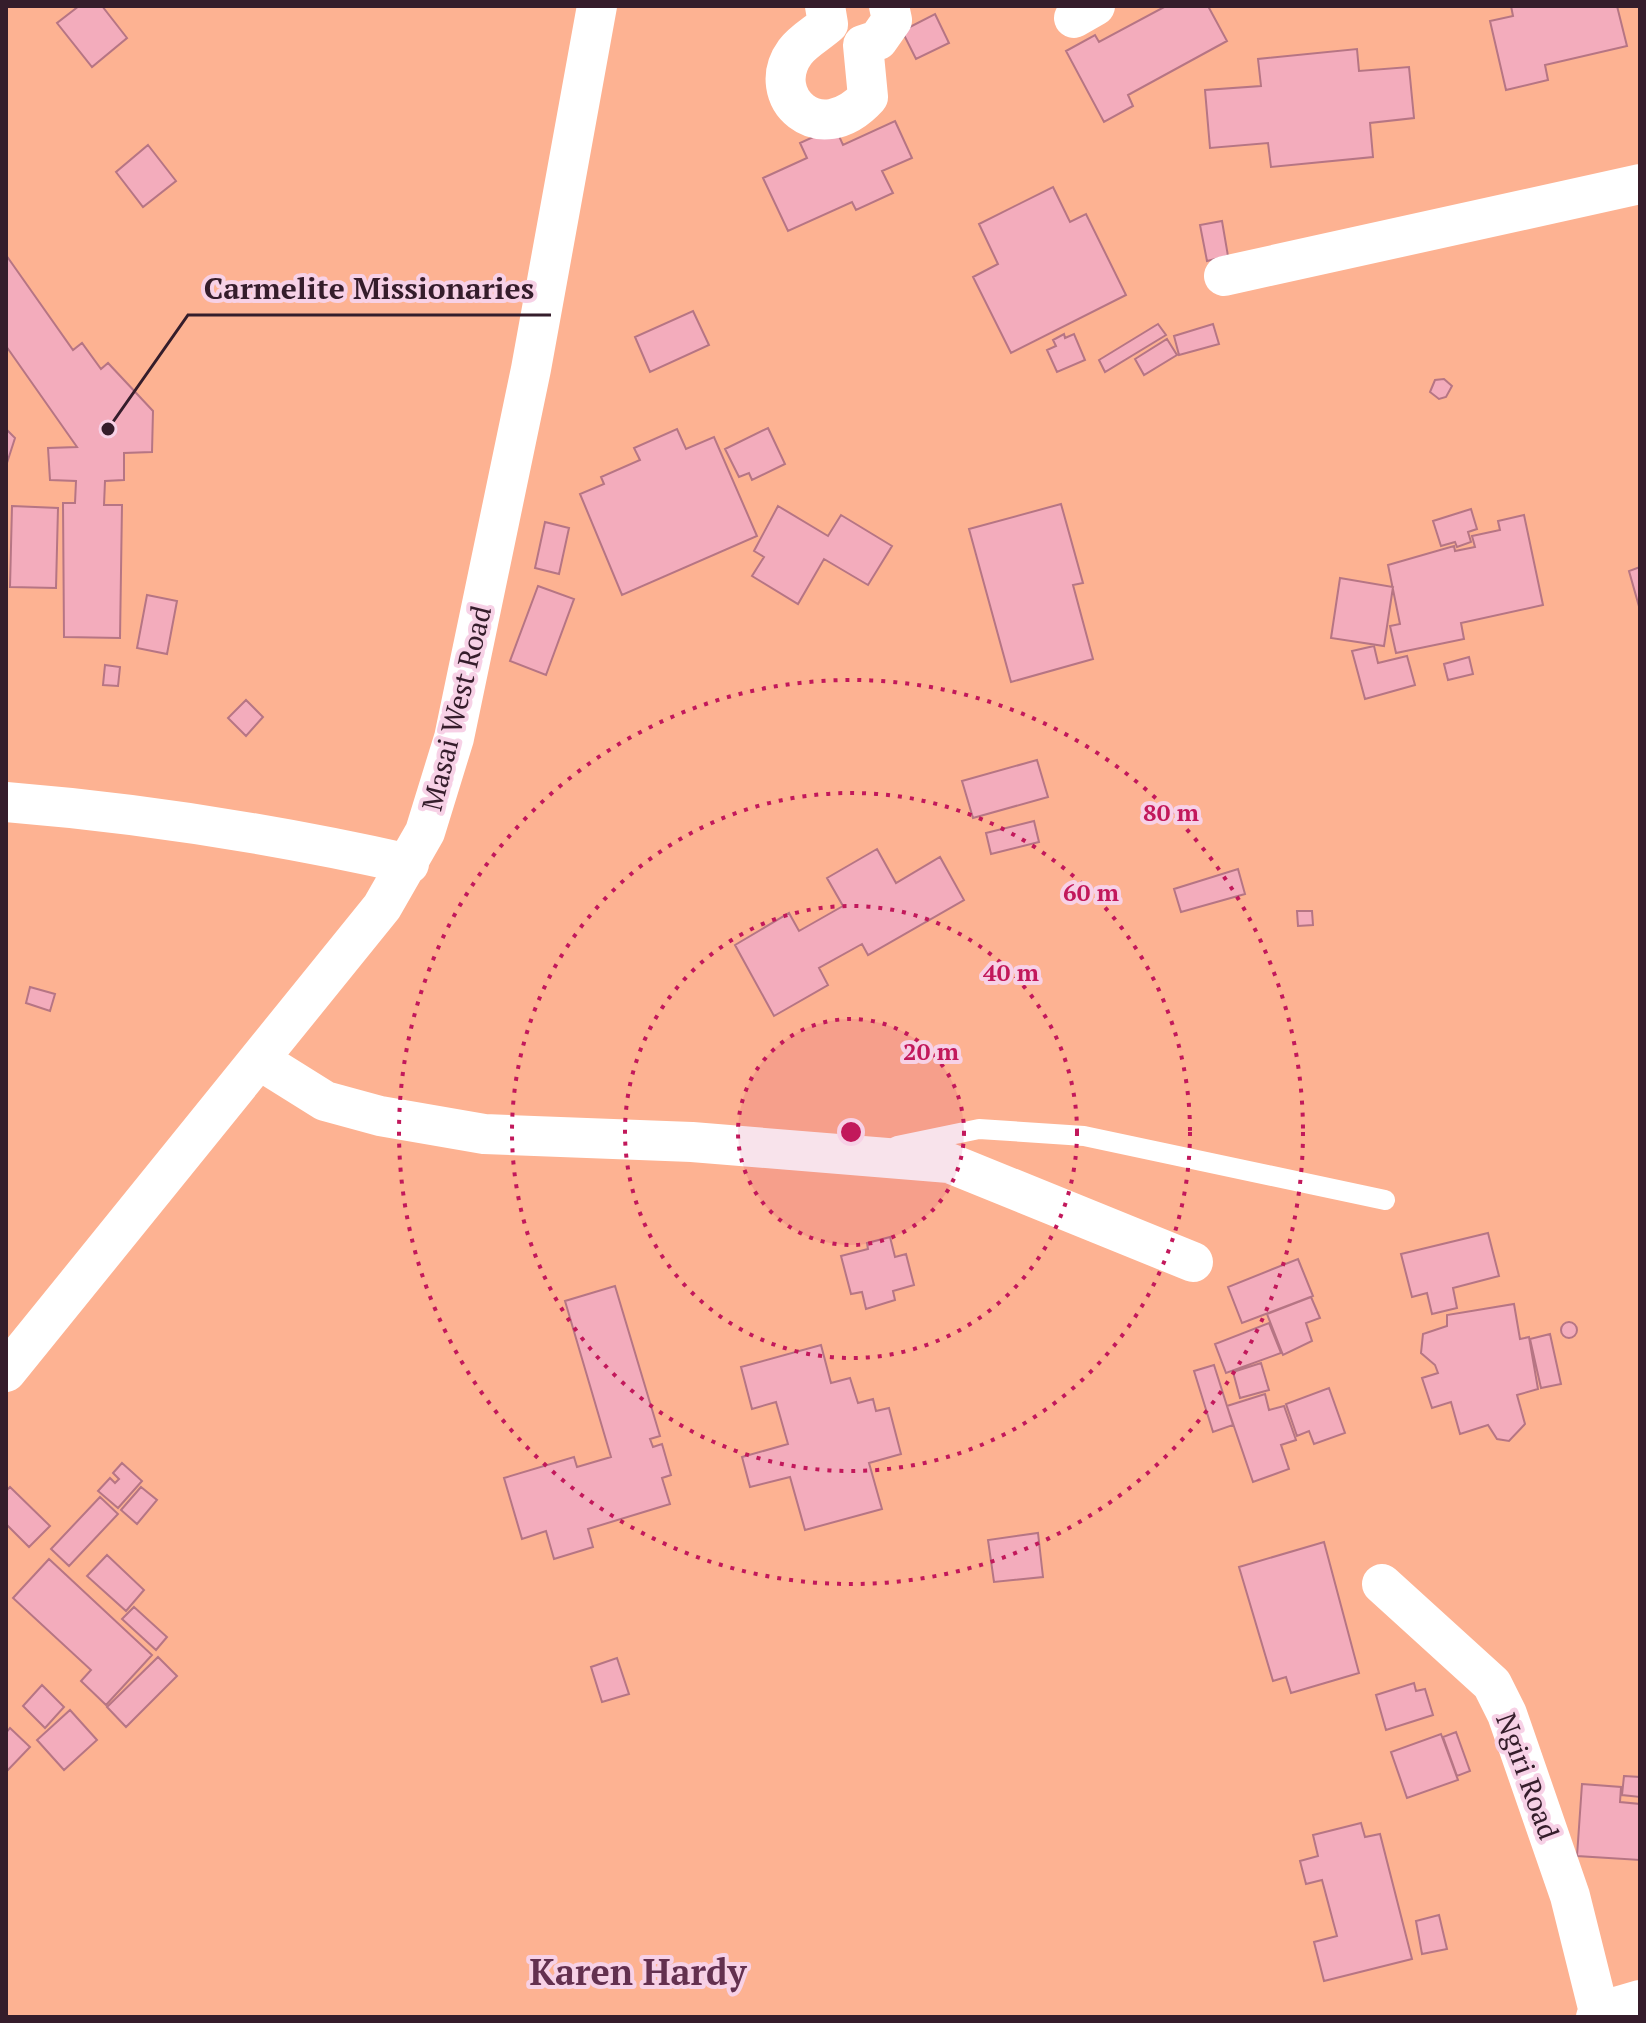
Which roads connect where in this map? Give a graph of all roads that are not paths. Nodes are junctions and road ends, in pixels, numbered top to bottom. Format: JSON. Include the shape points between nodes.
{"nodes":[{"id":1,"x":597,"y":6,"type":"edge"},
{"id":2,"x":889,"y":6,"type":"edge"},
{"id":3,"x":827,"y":15,"type":"edge"},
{"id":4,"x":863,"y":45,"type":"junction"},
{"id":5,"x":1640,"y":184,"type":"edge"},
{"id":6,"x":1224,"y":276,"type":"dead end"},
{"id":7,"x":6,"y":802,"type":"edge"},
{"id":8,"x":409,"y":864,"type":"junction"},
{"id":9,"x":261,"y":1061,"type":"junction"},
{"id":10,"x":854,"y":1155,"type":"junction"},
{"id":11,"x":1385,"y":1200,"type":"dead end"},
{"id":12,"x":1193,"y":1262,"type":"dead end"},
{"id":13,"x":6,"y":1372,"type":"edge"},
{"id":14,"x":1382,"y":1584,"type":"dead end"},
{"id":15,"x":1640,"y":2000,"type":"edge"},
{"id":16,"x":1598,"y":2014,"type":"edge"}],
"edges":[{"from":1,"to":8,"type":"street","name":"Masai West Road","via":[[531,369],[454,738],[425,832]]},
{"from":2,"to":4,"type":"street","via":[[892,20],[878,40]]},
{"from":3,"to":4,"type":"street"},
{"from":3,"to":4,"type":"street","via":[[788,67],[788,93],[803,114],[831,121],[855,111],[868,97]]},
{"from":5,"to":6,"type":"street"},
{"from":7,"to":8,"type":"street","via":[[123,811]]},
{"from":8,"to":9,"type":"street","name":"Masai West Road","via":[[382,907]]},
{"from":9,"to":10,"type":"street","via":[[325,1101],[484,1134]]},
{"from":9,"to":13,"type":"street","name":"Masai West Road"},
{"from":10,"to":11,"type":"lane","via":[[979,1129],[1084,1136]]},
{"from":10,"to":12,"type":"street","via":[[949,1163]]},
{"from":14,"to":16,"type":"street","name":"Ngiri Road","via":[[1492,1684],[1570,1896]]},
{"from":15,"to":16,"type":"street","name":"Ngiri Road"}]}
